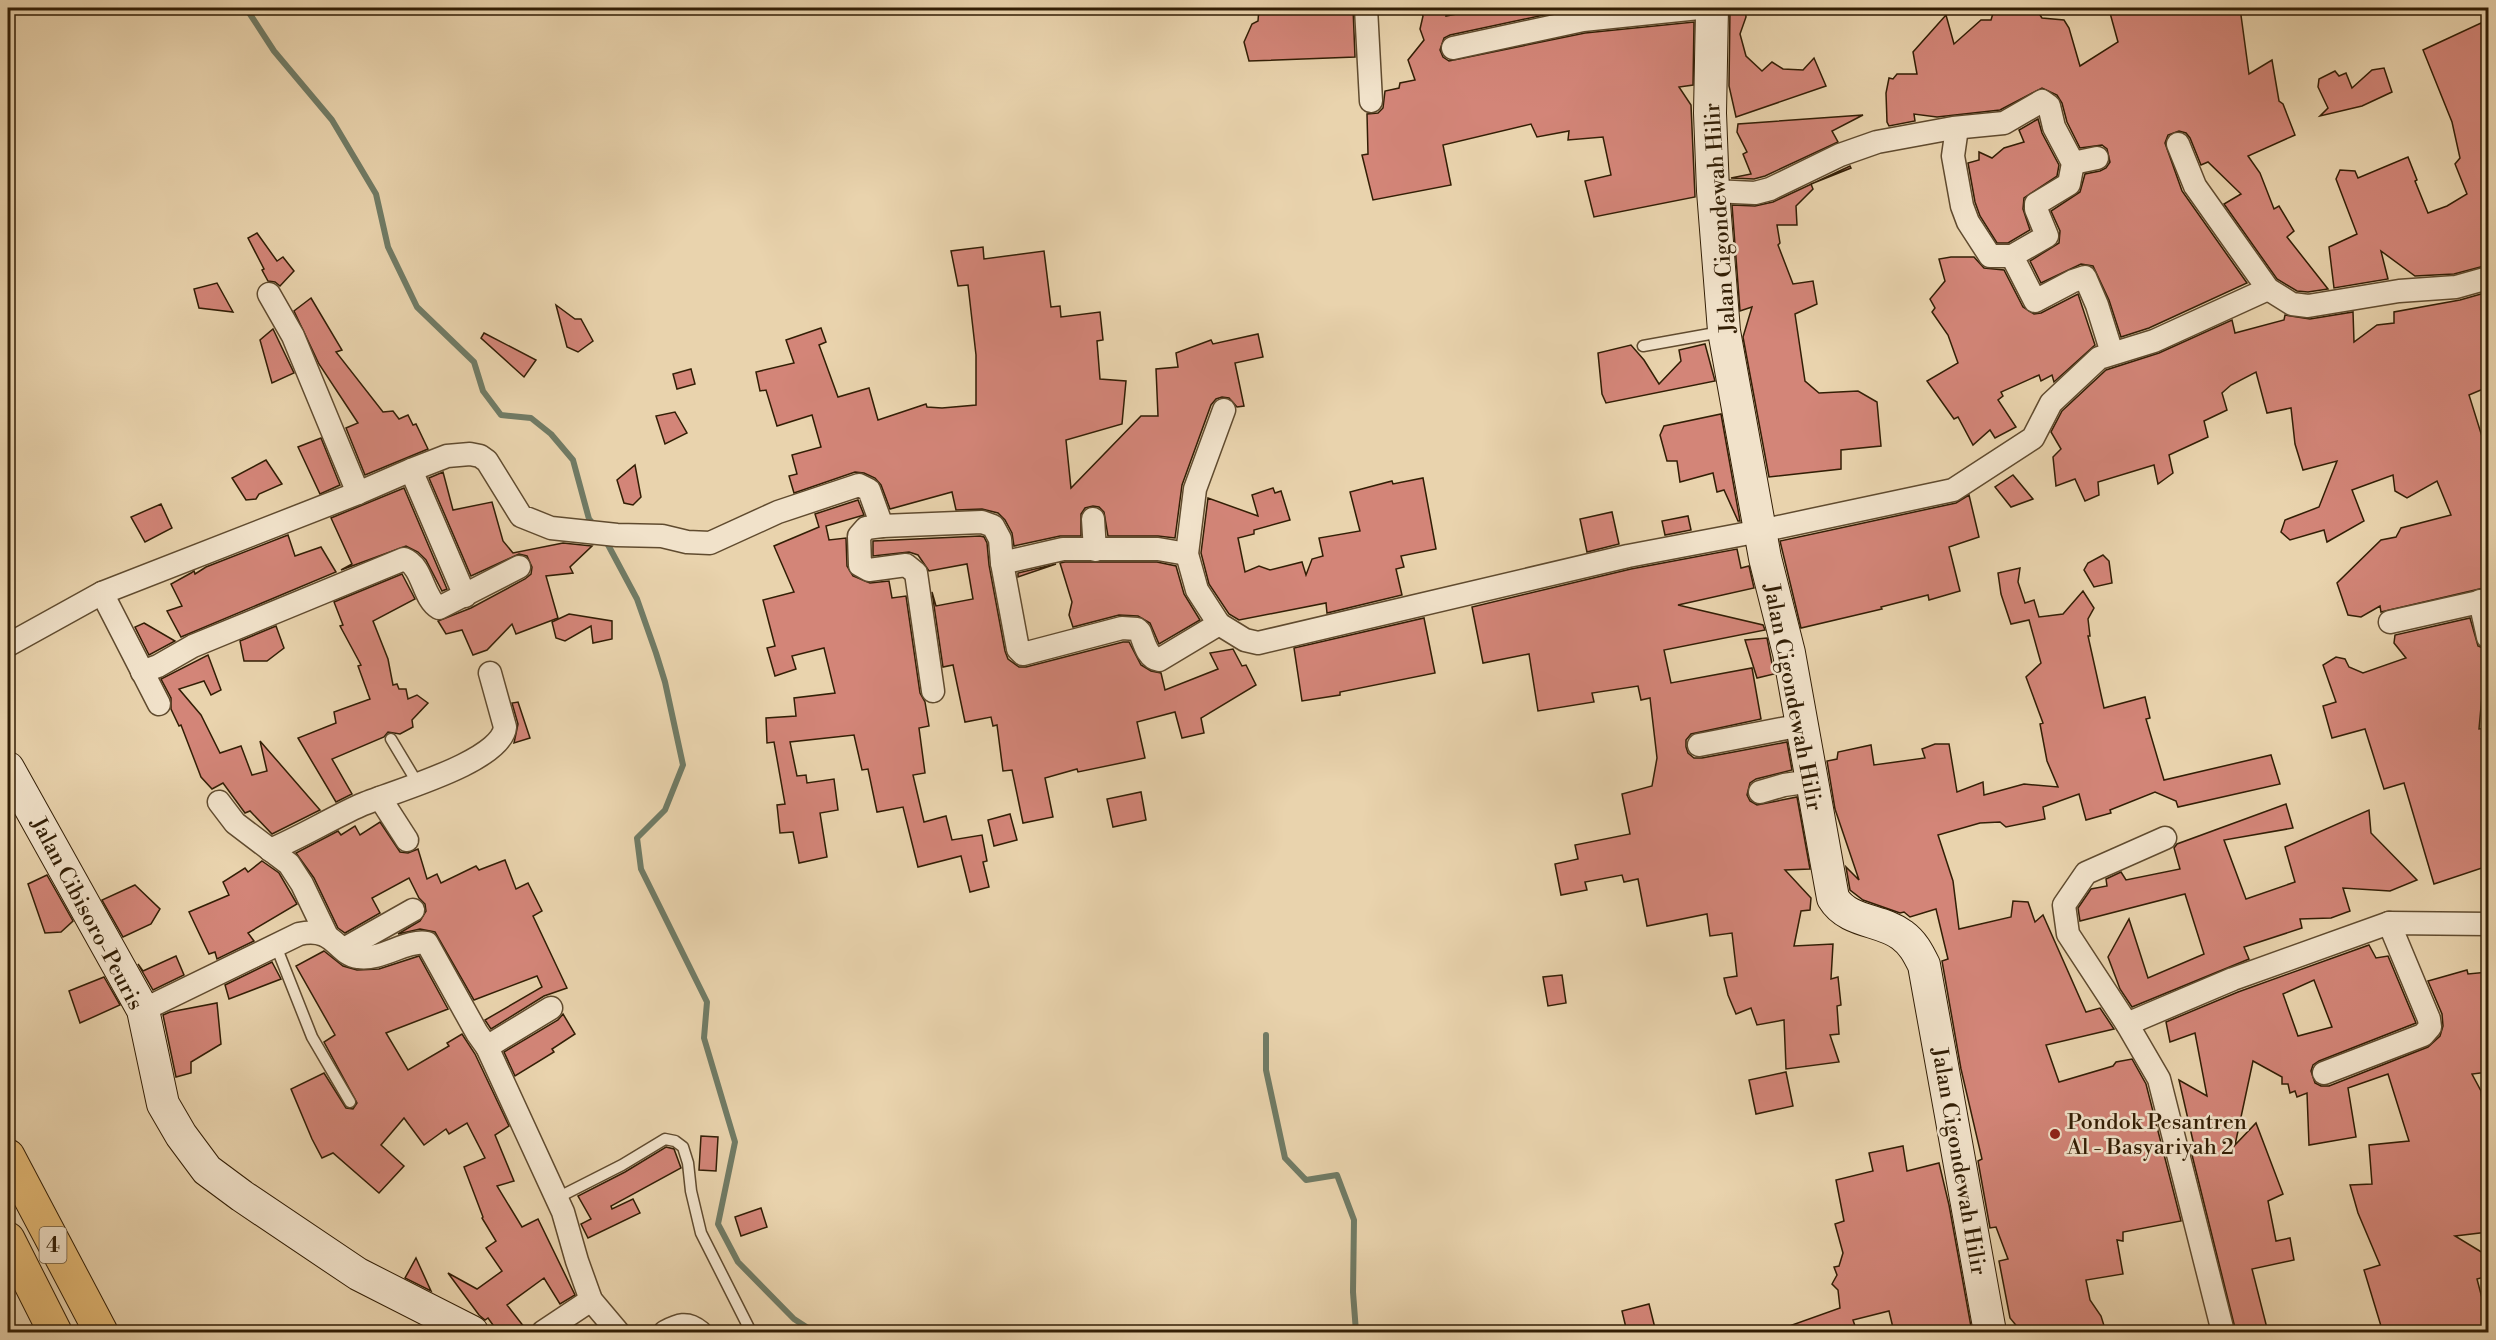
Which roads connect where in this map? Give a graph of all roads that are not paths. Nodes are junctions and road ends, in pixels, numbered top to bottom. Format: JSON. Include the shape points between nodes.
{"nodes":[{"id":1,"x":1366,"y":8,"type":"edge"},
{"id":2,"x":1699,"y":8,"type":"edge"},
{"id":3,"x":1712,"y":8,"type":"edge"},
{"id":4,"x":1454,"y":48,"type":"dead end"},
{"id":5,"x":1371,"y":101,"type":"dead end"},
{"id":6,"x":1957,"y":128,"type":"junction"},
{"id":7,"x":2178,"y":144,"type":"dead end"},
{"id":8,"x":2097,"y":158,"type":"dead end"},
{"id":9,"x":2073,"y":163,"type":"junction"},
{"id":10,"x":1713,"y":191,"type":"junction"},
{"id":11,"x":2012,"y":256,"type":"junction"},
{"id":12,"x":2488,"y":278,"type":"edge"},
{"id":13,"x":2268,"y":289,"type":"junction"},
{"id":14,"x":269,"y":294,"type":"dead end"},
{"id":15,"x":1724,"y":331,"type":"junction"},
{"id":16,"x":1643,"y":346,"type":"dead end"},
{"id":17,"x":2112,"y":353,"type":"junction"},
{"id":18,"x":1224,"y":410,"type":"dead end"},
{"id":19,"x":411,"y":470,"type":"junction"},
{"id":20,"x":358,"y":493,"type":"junction"},
{"id":21,"x":1093,"y":519,"type":"dead end"},
{"id":22,"x":882,"y":526,"type":"junction"},
{"id":23,"x":1760,"y":531,"type":"junction"},
{"id":24,"x":1095,"y":550,"type":"junction"},
{"id":25,"x":1187,"y":554,"type":"junction"},
{"id":26,"x":1002,"y":563,"type":"junction"},
{"id":27,"x":519,"y":567,"type":"dead end"},
{"id":28,"x":102,"y":593,"type":"junction"},
{"id":29,"x":465,"y":596,"type":"junction"},
{"id":30,"x":2484,"y":601,"type":"edge"},
{"id":31,"x":2390,"y":622,"type":"dead end"},
{"id":32,"x":1218,"y":624,"type":"junction"},
{"id":33,"x":2488,"y":637,"type":"edge"},
{"id":34,"x":8,"y":645,"type":"edge"},
{"id":35,"x":142,"y":672,"type":"junction"},
{"id":36,"x":490,"y":673,"type":"dead end"},
{"id":37,"x":933,"y":691,"type":"dead end"},
{"id":38,"x":159,"y":704,"type":"dead end"},
{"id":39,"x":1802,"y":725,"type":"junction"},
{"id":40,"x":391,"y":739,"type":"dead end"},
{"id":41,"x":1699,"y":745,"type":"dead end"},
{"id":42,"x":8,"y":768,"type":"edge"},
{"id":43,"x":1812,"y":782,"type":"junction"},
{"id":44,"x":418,"y":784,"type":"junction"},
{"id":45,"x":1760,"y":792,"type":"dead end"},
{"id":46,"x":380,"y":798,"type":"junction"},
{"id":47,"x":219,"y":802,"type":"dead end"},
{"id":48,"x":2165,"y":838,"type":"dead end"},
{"id":49,"x":407,"y":840,"type":"dead end"},
{"id":50,"x":270,"y":850,"type":"junction"},
{"id":51,"x":413,"y":910,"type":"dead end"},
{"id":52,"x":2389,"y":923,"type":"junction"},
{"id":53,"x":2488,"y":924,"type":"edge"},
{"id":54,"x":336,"y":942,"type":"junction"},
{"id":55,"x":276,"y":946,"type":"junction"},
{"id":56,"x":551,"y":1008,"type":"dead end"},
{"id":57,"x":143,"y":1010,"type":"junction"},
{"id":58,"x":2127,"y":1024,"type":"junction"},
{"id":59,"x":487,"y":1047,"type":"junction"},
{"id":60,"x":2324,"y":1072,"type":"dead end"},
{"id":61,"x":350,"y":1102,"type":"dead end"},
{"id":62,"x":8,"y":1156,"type":"edge"},
{"id":63,"x":557,"y":1198,"type":"junction"},
{"id":64,"x":8,"y":1239,"type":"edge"},
{"id":65,"x":591,"y":1300,"type":"junction"},
{"id":66,"x":55,"y":1332,"type":"edge"},
{"id":67,"x":101,"y":1332,"type":"edge"},
{"id":68,"x":472,"y":1332,"type":"edge"},
{"id":69,"x":543,"y":1332,"type":"edge"},
{"id":70,"x":618,"y":1332,"type":"edge"},
{"id":71,"x":665,"y":1332,"type":"edge"},
{"id":72,"x":700,"y":1332,"type":"edge"},
{"id":73,"x":751,"y":1332,"type":"edge"},
{"id":74,"x":1990,"y":1332,"type":"edge"},
{"id":75,"x":2223,"y":1332,"type":"edge"}],
"edges":[{"from":1,"to":5,"type":"street"},
{"from":2,"to":4,"type":"street","via":[[1583,20]]},
{"from":3,"to":10,"type":"street","name":"Jalan Cigondewah Hilir"},
{"from":6,"to":9,"type":"street","via":[[2004,123],[2042,101],[2049,106],[2054,127]]},
{"from":6,"to":10,"type":"street","via":[[1877,142],[1755,193]]},
{"from":6,"to":11,"type":"street","via":[[1953,156],[1968,222],[1990,256]]},
{"from":7,"to":13,"type":"street","via":[[2195,186]]},
{"from":8,"to":9,"type":"street"},
{"from":9,"to":11,"type":"street","via":[[2069,184],[2036,204],[2047,236]]},
{"from":10,"to":15,"type":"street","name":"Jalan Cigondewah Hilir"},
{"from":11,"to":17,"type":"street","via":[[2035,301],[2085,278]]},
{"from":12,"to":13,"type":"street","via":[[2457,287],[2399,291],[2308,306],[2292,304]]},
{"from":13,"to":17,"type":"street","via":[[2154,341]]},
{"from":14,"to":20,"type":"street","via":[[293,336]]},
{"from":15,"to":16,"type":"lane"},
{"from":15,"to":23,"type":"street","name":"Jalan Cigondewah Hilir"},
{"from":17,"to":23,"type":"street","via":[[2099,358],[2051,403],[2032,438],[1953,490]]},
{"from":18,"to":25,"type":"street","via":[[1194,489]]},
{"from":19,"to":20,"type":"street"},
{"from":19,"to":22,"type":"street","via":[[447,456],[480,456],[488,461],[521,516],[552,528],[710,543],[778,512],[859,485],[869,490]]},
{"from":19,"to":29,"type":"street"},
{"from":20,"to":28,"type":"street"},
{"from":21,"to":24,"type":"street"},
{"from":22,"to":26,"type":"street","via":[[982,522],[998,532]]},
{"from":22,"to":37,"type":"street","via":[[866,528],[858,536],[860,565],[869,570],[906,565],[916,573]]},
{"from":23,"to":32,"type":"street","via":[[1606,561],[1258,643]]},
{"from":23,"to":39,"type":"street","name":"Jalan Cigondewah Hilir"},
{"from":24,"to":25,"type":"street","via":[[1158,549]]},
{"from":24,"to":26,"type":"street","via":[[1063,549]]},
{"from":25,"to":32,"type":"street","via":[[1197,590]]},
{"from":26,"to":32,"type":"street","via":[[1018,649],[1023,654],[1131,628],[1140,632],[1148,652],[1159,660]]},
{"from":27,"to":29,"type":"street"},
{"from":28,"to":34,"type":"street"},
{"from":28,"to":35,"type":"street"},
{"from":29,"to":35,"type":"street","via":[[435,607],[412,563],[404,559],[193,646]]},
{"from":30,"to":31,"type":"street"},
{"from":30,"to":33,"type":"street"},
{"from":35,"to":38,"type":"street"},
{"from":36,"to":44,"type":"street","via":[[505,735],[488,752]]},
{"from":39,"to":41,"type":"street"},
{"from":39,"to":43,"type":"street","name":"Jalan Cigondewah Hilir"},
{"from":40,"to":44,"type":"lane"},
{"from":42,"to":57,"type":"street","name":"Jalan Cibisoro-Peuris"},
{"from":43,"to":45,"type":"street"},
{"from":43,"to":74,"type":"street","name":"Jalan Cigondewah Hilir","via":[[1833,898],[1838,907],[1900,933],[1915,947],[1924,965]]},
{"from":44,"to":46,"type":"street"},
{"from":46,"to":49,"type":"street"},
{"from":46,"to":50,"type":"street"},
{"from":47,"to":50,"type":"street","via":[[235,823]]},
{"from":48,"to":58,"type":"street","via":[[2086,873],[2064,905],[2068,934]]},
{"from":50,"to":54,"type":"street","via":[[289,864]]},
{"from":51,"to":54,"type":"street"},
{"from":52,"to":53,"type":"street"},
{"from":52,"to":58,"type":"street","via":[[2233,979]]},
{"from":52,"to":60,"type":"street","via":[[2430,1027],[2423,1035]]},
{"from":54,"to":55,"type":"street","via":[[309,932]]},
{"from":54,"to":59,"type":"street","via":[[354,957],[362,958],[427,943]]},
{"from":55,"to":57,"type":"street"},
{"from":55,"to":61,"type":"lane","via":[[312,1037]]},
{"from":56,"to":59,"type":"street"},
{"from":57,"to":68,"type":"street","name":"Jalan Cibisoro-Peuris","via":[[163,1104],[207,1170],[358,1275]]},
{"from":58,"to":75,"type":"street","via":[[2159,1079]]},
{"from":59,"to":63,"type":"street"},
{"from":62,"to":67,"type":"highway","number":"4"},
{"from":63,"to":65,"type":"street"},
{"from":63,"to":73,"type":"lane","via":[[665,1139],[675,1141],[683,1147],[688,1163],[701,1233]]},
{"from":64,"to":66,"type":"highway","number":"4"},
{"from":65,"to":69,"type":"street"},
{"from":65,"to":70,"type":"street"},
{"from":71,"to":72,"type":"street","via":[[683,1324]]}]}
